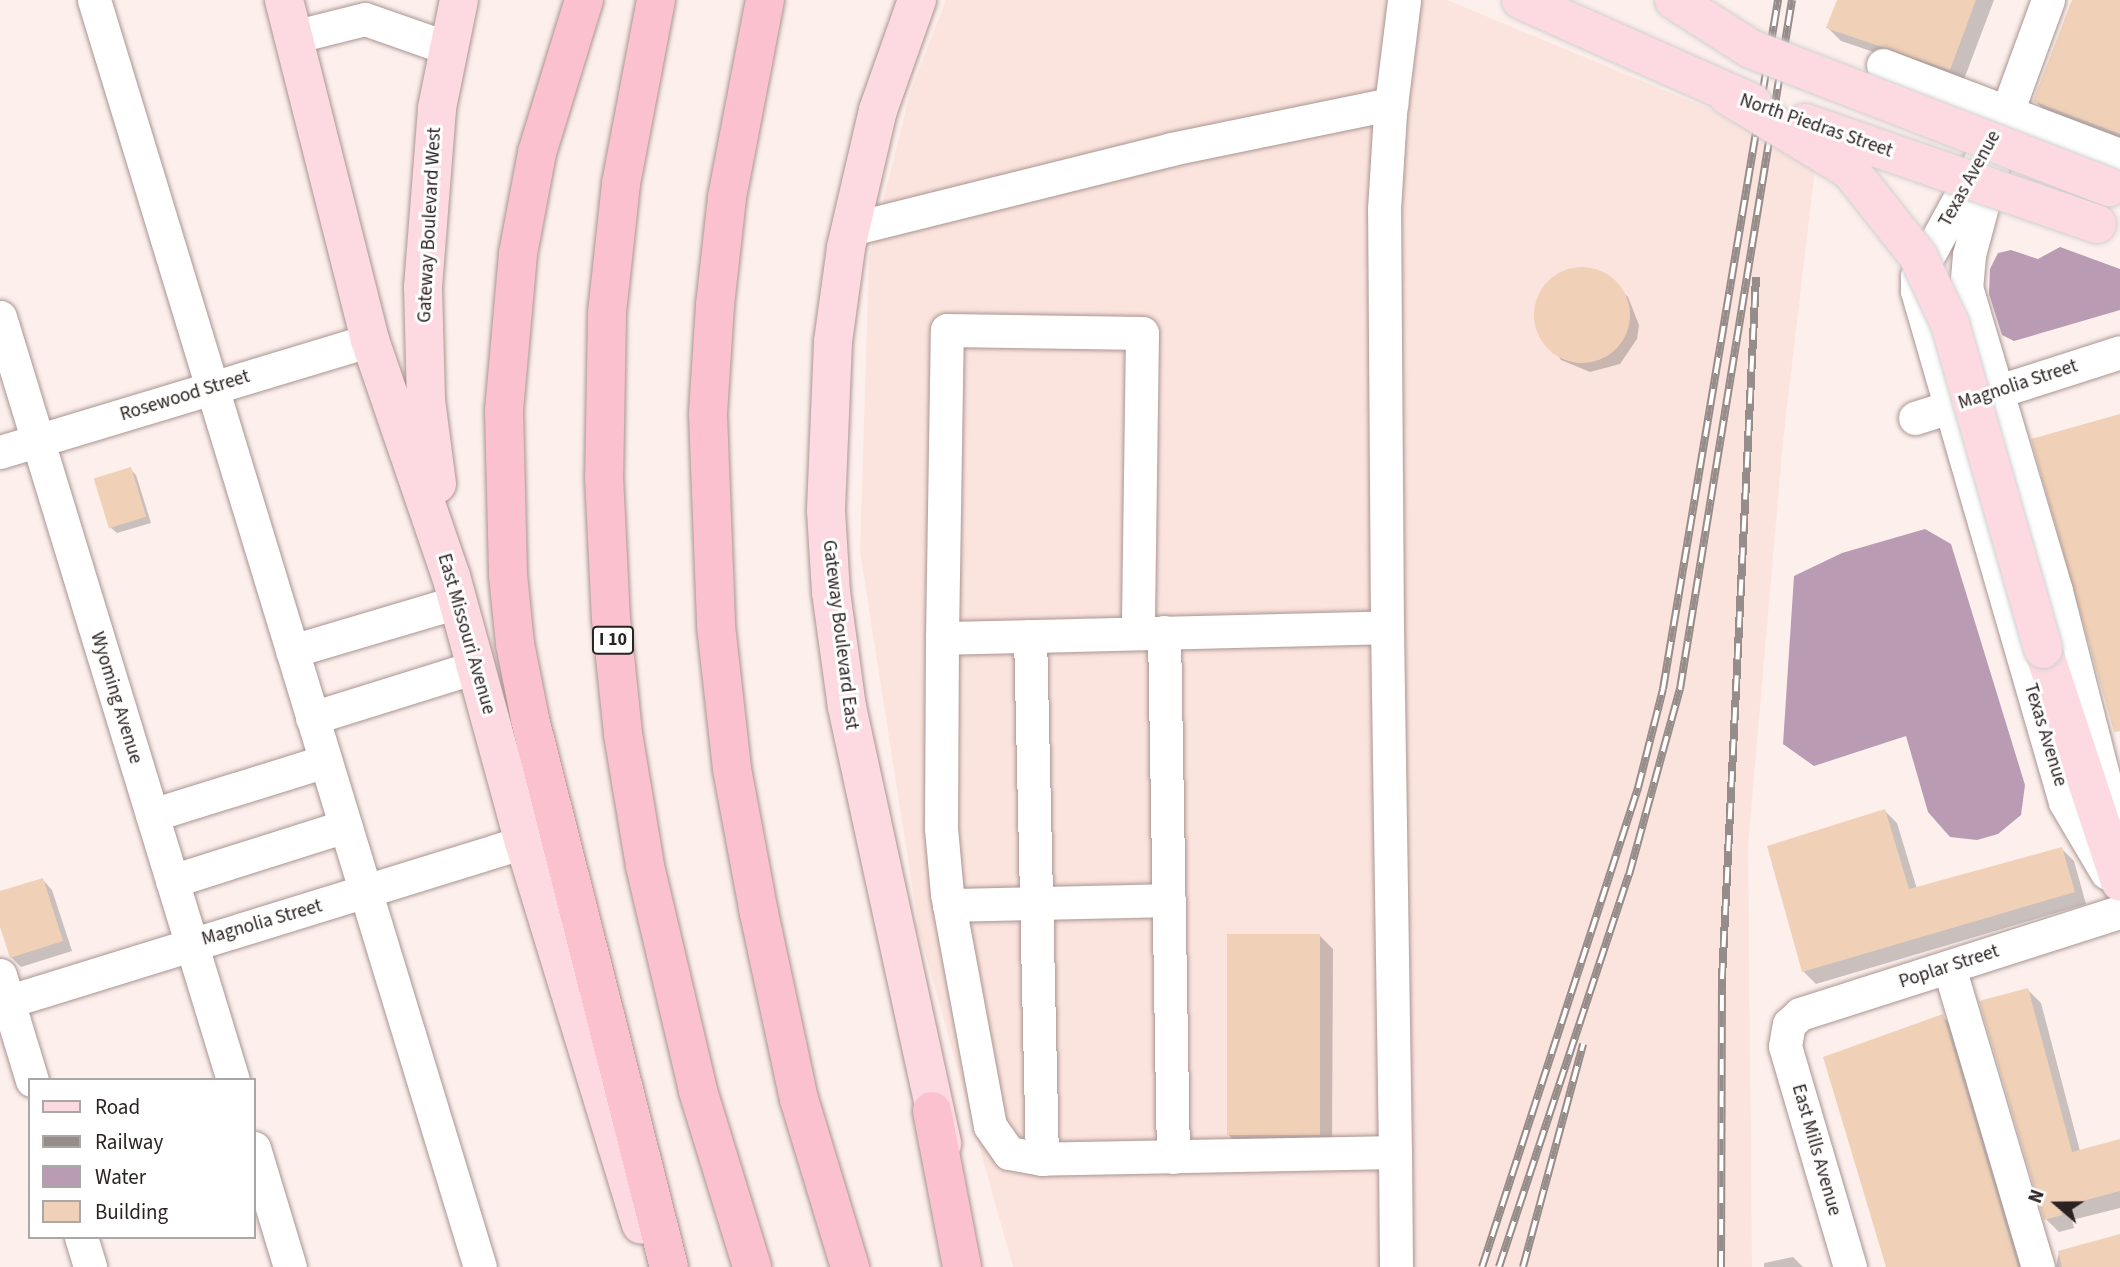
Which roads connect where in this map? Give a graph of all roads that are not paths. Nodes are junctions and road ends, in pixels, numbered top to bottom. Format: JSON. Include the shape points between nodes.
{"nodes":[{"id":1,"x":94,"y":0,"type":"edge"},
{"id":2,"x":284,"y":0,"type":"edge"},
{"id":3,"x":459,"y":0,"type":"edge"},
{"id":4,"x":584,"y":0,"type":"edge"},
{"id":5,"x":656,"y":0,"type":"edge"},
{"id":6,"x":765,"y":0,"type":"edge"},
{"id":7,"x":917,"y":0,"type":"edge"},
{"id":8,"x":1404,"y":0,"type":"edge"},
{"id":9,"x":1521,"y":0,"type":"edge"},
{"id":10,"x":1674,"y":0,"type":"edge"},
{"id":11,"x":2048,"y":0,"type":"edge"},
{"id":12,"x":365,"y":10,"type":"edge"},
{"id":13,"x":293,"y":37,"type":"junction"},
{"id":14,"x":447,"y":48,"type":"junction"},
{"id":15,"x":1883,"y":65,"type":"dead end"},
{"id":16,"x":1727,"y":95,"type":"junction"},
{"id":17,"x":1391,"y":104,"type":"junction"},
{"id":18,"x":2007,"y":112,"type":"junction"},
{"id":19,"x":2116,"y":177,"type":"edge"},
{"id":20,"x":2109,"y":228,"type":"edge"},
{"id":21,"x":851,"y":229,"type":"junction"},
{"id":22,"x":0,"y":317,"type":"edge"},
{"id":23,"x":370,"y":341,"type":"junction"},
{"id":24,"x":2120,"y":352,"type":"edge"},
{"id":25,"x":211,"y":388,"type":"junction"},
{"id":26,"x":1995,"y":392,"type":"junction"},
{"id":27,"x":1950,"y":407,"type":"junction"},
{"id":28,"x":1915,"y":418,"type":"dead end"},
{"id":29,"x":37,"y":440,"type":"junction"},
{"id":30,"x":0,"y":452,"type":"edge"},
{"id":31,"x":454,"y":589,"type":"junction"},
{"id":32,"x":1387,"y":627,"type":"junction"},
{"id":33,"x":1151,"y":633,"type":"junction"},
{"id":34,"x":1030,"y":636,"type":"junction"},
{"id":35,"x":942,"y":638,"type":"junction"},
{"id":36,"x":292,"y":651,"type":"junction"},
{"id":37,"x":476,"y":667,"type":"junction"},
{"id":38,"x":312,"y":718,"type":"junction"},
{"id":39,"x":325,"y":761,"type":"junction"},
{"id":40,"x":152,"y":815,"type":"junction"},
{"id":41,"x":345,"y":826,"type":"junction"},
{"id":42,"x":524,"y":842,"type":"junction"},
{"id":43,"x":2120,"y":860,"type":"edge"},
{"id":44,"x":172,"y":881,"type":"junction"},
{"id":45,"x":2120,"y":882,"type":"edge"},
{"id":46,"x":366,"y":893,"type":"junction"},
{"id":47,"x":2120,"y":895,"type":"edge"},
{"id":48,"x":1169,"y":900,"type":"junction"},
{"id":49,"x":1037,"y":903,"type":"junction"},
{"id":50,"x":949,"y":905,"type":"junction"},
{"id":51,"x":2120,"y":912,"type":"edge"},
{"id":52,"x":192,"y":944,"type":"junction"},
{"id":53,"x":1949,"y":967,"type":"junction"},
{"id":54,"x":3,"y":994,"type":"edge"},
{"id":55,"x":1786,"y":1033,"type":"joint"},
{"id":56,"x":31,"y":1078,"type":"edge"},
{"id":57,"x":232,"y":1078,"type":"edge"},
{"id":58,"x":932,"y":1111,"type":"junction"},
{"id":59,"x":1395,"y":1152,"type":"junction"},
{"id":60,"x":256,"y":1155,"type":"edge"},
{"id":61,"x":1173,"y":1157,"type":"junction"},
{"id":62,"x":1042,"y":1159,"type":"junction"},
{"id":63,"x":82,"y":1239,"type":"edge"},
{"id":64,"x":90,"y":1267,"type":"edge"},
{"id":65,"x":290,"y":1267,"type":"edge"},
{"id":66,"x":480,"y":1267,"type":"edge"},
{"id":67,"x":653,"y":1267,"type":"edge"},
{"id":68,"x":669,"y":1267,"type":"edge"},
{"id":69,"x":752,"y":1267,"type":"edge"},
{"id":70,"x":850,"y":1267,"type":"edge"},
{"id":71,"x":962,"y":1267,"type":"edge"},
{"id":72,"x":978,"y":1267,"type":"edge"},
{"id":73,"x":1396,"y":1267,"type":"edge"},
{"id":74,"x":1850,"y":1267,"type":"edge"},
{"id":75,"x":2038,"y":1267,"type":"edge"}],
"edges":[{"from":1,"to":25,"type":"street"},
{"from":2,"to":13,"type":"main road","name":"East Missouri Avenue"},
{"from":3,"to":14,"type":"main road","name":"Gateway Boulevard West"},
{"from":4,"to":68,"type":"highway","via":[[537,153],[518,254],[504,410],[508,575],[530,719]]},
{"from":5,"to":69,"type":"highway","number":"I 10","via":[[621,184],[607,313],[604,477],[611,620],[623,734],[648,879],[698,1091]]},
{"from":6,"to":70,"type":"highway","via":[[727,198],[715,305],[708,414],[715,613],[732,769],[759,914],[799,1099]]},
{"from":7,"to":21,"type":"main road","name":"Gateway Boulevard East","via":[[878,110]]},
{"from":8,"to":17,"type":"street"},
{"from":9,"to":16,"type":"main road","name":"North Piedras Street","bridge":true},
{"from":10,"to":19,"type":"main road","bridge":true,"via":[[1751,49]]},
{"from":11,"to":18,"type":"street"},
{"from":12,"to":13,"type":"street"},
{"from":12,"to":14,"type":"street"},
{"from":13,"to":23,"type":"main road","name":"East Missouri Avenue"},
{"from":14,"to":31,"type":"main road","name":"Gateway Boulevard West","via":[[428,196],[423,287],[426,401]]},
{"from":15,"to":18,"type":"street"},
{"from":16,"to":20,"type":"main road","name":"North Piedras Street","bridge":true},
{"from":16,"to":45,"type":"main road","bridge":true,"via":[[1850,170],[1918,256],[1950,324],[2043,649]]},
{"from":17,"to":21,"type":"street","via":[[1171,149]]},
{"from":17,"to":32,"type":"street","via":[[1384,209]]},
{"from":18,"to":19,"type":"street"},
{"from":18,"to":26,"type":"street","name":"Texas Avenue","via":[[1969,255],[1966,287]]},
{"from":18,"to":27,"type":"street","name":"Texas Avenue","via":[[1917,276]]},
{"from":21,"to":58,"type":"main road","name":"Gateway Boulevard East","via":[[833,342],[827,436],[831,592],[847,708]]},
{"from":22,"to":29,"type":"street","name":"Wyoming Avenue"},
{"from":23,"to":25,"type":"street","name":"Rosewood Street"},
{"from":23,"to":31,"type":"main road","name":"East Missouri Avenue"},
{"from":24,"to":26,"type":"street","name":"Magnolia Street"},
{"from":25,"to":29,"type":"street","name":"Rosewood Street"},
{"from":25,"to":36,"type":"street"},
{"from":26,"to":27,"type":"street","name":"Magnolia Street"},
{"from":26,"to":43,"type":"street","name":"Texas Avenue","via":[[2056,591],[2108,790]]},
{"from":27,"to":28,"type":"street","name":"Magnolia Street"},
{"from":27,"to":47,"type":"street","name":"Texas Avenue","via":[[2065,802]]},
{"from":29,"to":30,"type":"street","name":"Rosewood Street"},
{"from":29,"to":40,"type":"street","name":"Wyoming Avenue"},
{"from":31,"to":36,"type":"street"},
{"from":31,"to":37,"type":"main road","name":"East Missouri Avenue"},
{"from":32,"to":33,"type":"street"},
{"from":32,"to":59,"type":"street"},
{"from":33,"to":34,"type":"street"},
{"from":33,"to":35,"type":"street","via":[[1142,333],[947,330]]},
{"from":33,"to":48,"type":"street"},
{"from":34,"to":35,"type":"street"},
{"from":34,"to":49,"type":"street"},
{"from":35,"to":50,"type":"street","via":[[941,828]]},
{"from":36,"to":38,"type":"street"},
{"from":37,"to":38,"type":"street"},
{"from":37,"to":42,"type":"main road","name":"East Missouri Avenue"},
{"from":38,"to":39,"type":"street"},
{"from":39,"to":40,"type":"street"},
{"from":39,"to":41,"type":"street"},
{"from":40,"to":44,"type":"street","name":"Wyoming Avenue"},
{"from":41,"to":44,"type":"street"},
{"from":41,"to":46,"type":"street"},
{"from":42,"to":46,"type":"street","name":"Magnolia Street"},
{"from":42,"to":67,"type":"main road","name":"East Missouri Avenue"},
{"from":44,"to":52,"type":"street","name":"Wyoming Avenue"},
{"from":46,"to":52,"type":"street","name":"Magnolia Street"},
{"from":46,"to":66,"type":"street"},
{"from":48,"to":49,"type":"street"},
{"from":48,"to":61,"type":"street"},
{"from":49,"to":50,"type":"street"},
{"from":49,"to":62,"type":"street"},
{"from":50,"to":62,"type":"street","via":[[990,1126],[1009,1153]]},
{"from":51,"to":53,"type":"street","name":"Poplar Street"},
{"from":52,"to":54,"type":"street","name":"Magnolia Street"},
{"from":52,"to":57,"type":"street","name":"Wyoming Avenue"},
{"from":53,"to":55,"type":"street","name":"Poplar Street","via":[[1800,1014]]},
{"from":53,"to":75,"type":"street"},
{"from":54,"to":56,"type":"street"},
{"from":55,"to":74,"type":"street","name":"East Mills Avenue","via":[[1785,1046]]},
{"from":58,"to":71,"type":"highway"},
{"from":58,"to":72,"type":"main road","name":"Gateway Boulevard East"},
{"from":59,"to":61,"type":"street"},
{"from":59,"to":73,"type":"street"},
{"from":60,"to":65,"type":"street"},
{"from":61,"to":62,"type":"street"},
{"from":63,"to":64,"type":"street"}]}
